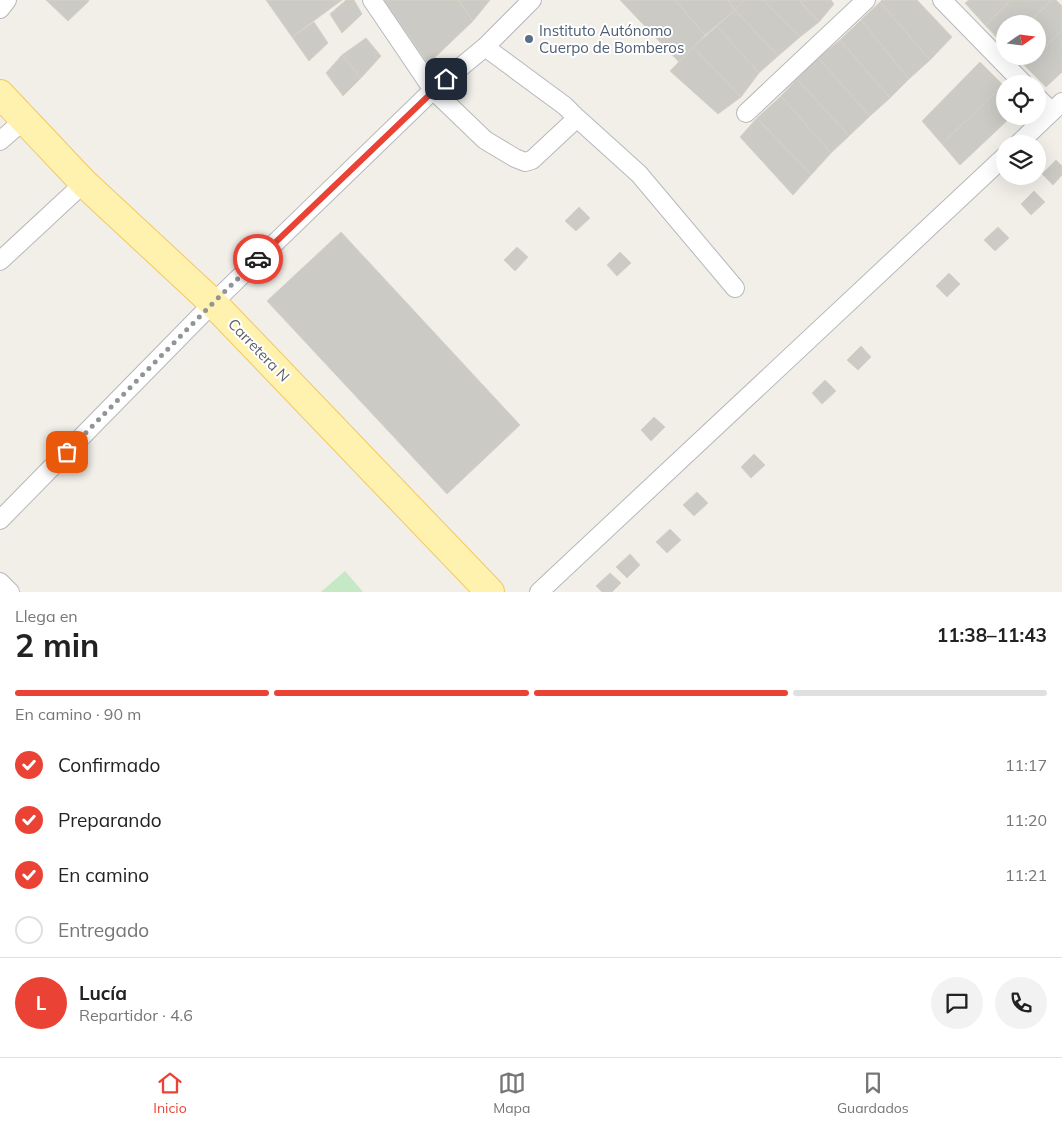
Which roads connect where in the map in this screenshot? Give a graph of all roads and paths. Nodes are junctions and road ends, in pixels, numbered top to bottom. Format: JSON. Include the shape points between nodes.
{"nodes":[{"id":1,"x":7,"y":0,"type":"edge"},
{"id":2,"x":372,"y":0,"type":"edge"},
{"id":3,"x":532,"y":0,"type":"edge"},
{"id":4,"x":866,"y":0,"type":"edge"},
{"id":5,"x":942,"y":0,"type":"edge"},
{"id":6,"x":0,"y":8,"type":"edge"},
{"id":7,"x":485,"y":47,"type":"junction"},
{"id":8,"x":1015,"y":75,"type":"edge"},
{"id":9,"x":433,"y":90,"type":"junction"},
{"id":10,"x":0,"y":94,"type":"edge"},
{"id":11,"x":1057,"y":107,"type":"edge"},
{"id":12,"x":746,"y":113,"type":"dead end"},
{"id":13,"x":577,"y":118,"type":"junction"},
{"id":14,"x":24,"y":120,"type":"junction"},
{"id":15,"x":1027,"y":135,"type":"edge"},
{"id":16,"x":0,"y":141,"type":"edge"},
{"id":17,"x":996,"y":164,"type":"edge"},
{"id":18,"x":84,"y":184,"type":"junction"},
{"id":19,"x":0,"y":261,"type":"edge"},
{"id":20,"x":735,"y":288,"type":"dead end"},
{"id":21,"x":213,"y":303,"type":"junction"},
{"id":22,"x":0,"y":520,"type":"edge"},
{"id":23,"x":0,"y":582,"type":"edge"},
{"id":24,"x":10,"y":592,"type":"edge"},
{"id":25,"x":490,"y":592,"type":"edge"},
{"id":26,"x":539,"y":592,"type":"edge"}],
"edges":[{"from":1,"to":6,"type":"street"},
{"from":2,"to":9,"type":"street"},
{"from":3,"to":7,"type":"street"},
{"from":4,"to":12,"type":"street"},
{"from":5,"to":8,"type":"street"},
{"from":7,"to":9,"type":"street"},
{"from":7,"to":13,"type":"street"},
{"from":9,"to":13,"type":"street","via":[[486,140],[525,162],[532,160]]},
{"from":9,"to":21,"type":"street"},
{"from":10,"to":14,"type":"main road","name":"Carretera N"},
{"from":11,"to":15,"type":"street"},
{"from":13,"to":20,"type":"street","via":[[639,174]]},
{"from":14,"to":16,"type":"street"},
{"from":14,"to":18,"type":"main road","name":"Carretera N"},
{"from":17,"to":26,"type":"street"},
{"from":18,"to":19,"type":"street"},
{"from":18,"to":21,"type":"main road","name":"Carretera N"},
{"from":21,"to":22,"type":"street"},
{"from":21,"to":25,"type":"main road","name":"Carretera N"},
{"from":23,"to":24,"type":"street"}]}
